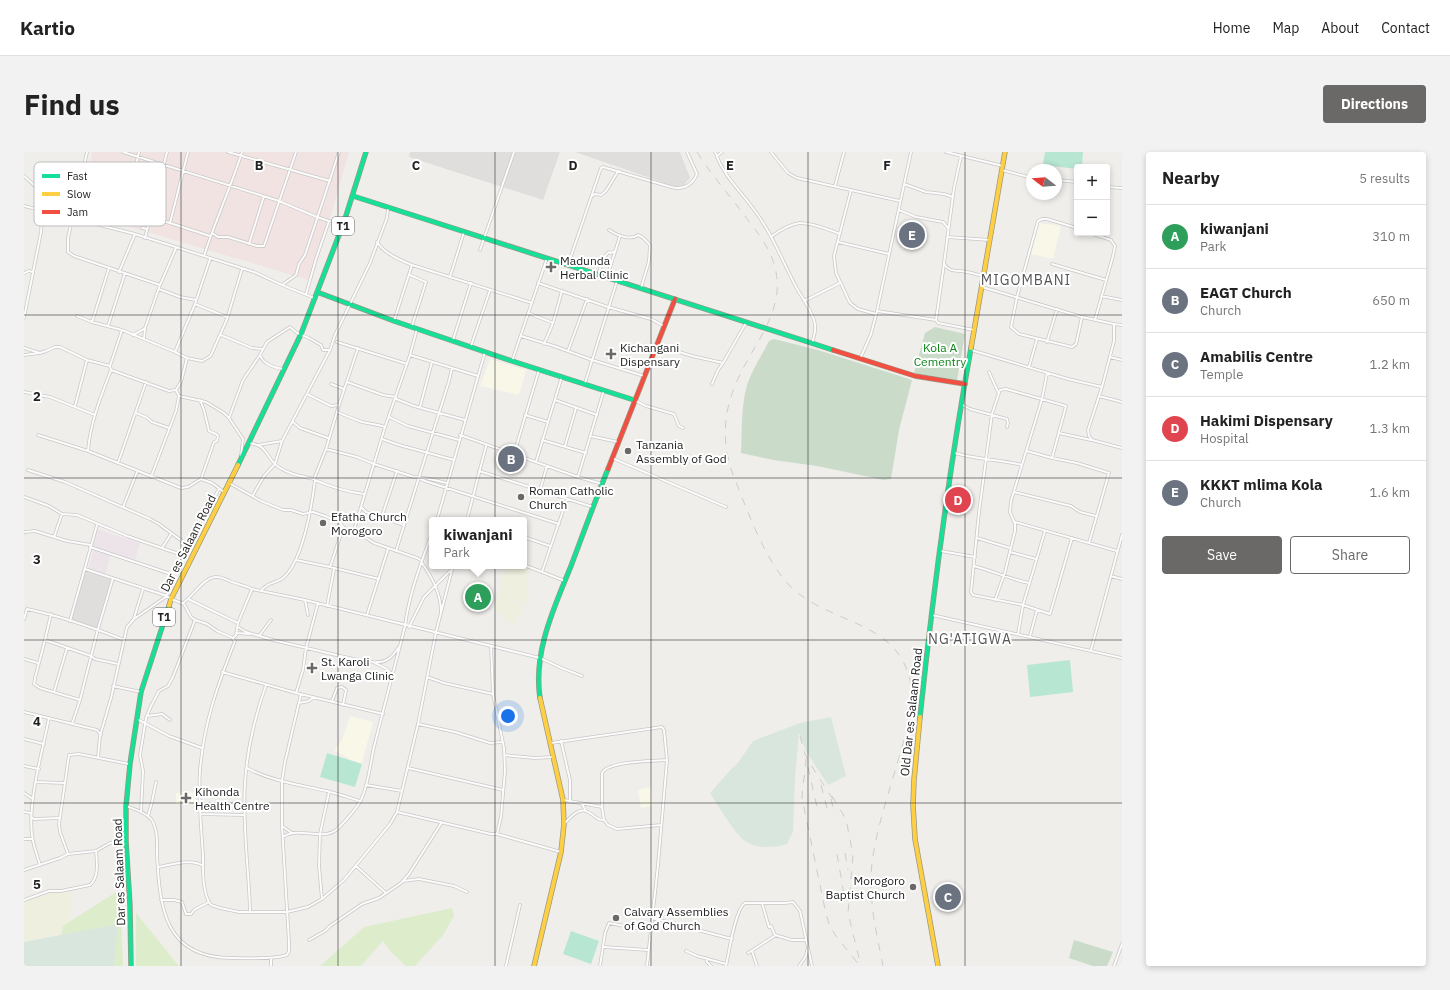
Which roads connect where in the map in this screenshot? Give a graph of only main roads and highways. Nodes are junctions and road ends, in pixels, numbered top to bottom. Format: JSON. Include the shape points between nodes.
{"nodes":[{"id":1,"x":366,"y":152,"type":"edge"},
{"id":2,"x":1006,"y":152,"type":"edge"},
{"id":3,"x":353,"y":196,"type":"junction"},
{"id":4,"x":317,"y":292,"type":"junction"},
{"id":5,"x":676,"y":300,"type":"junction"},
{"id":6,"x":964,"y":384,"type":"junction"},
{"id":7,"x":634,"y":400,"type":"junction"},
{"id":8,"x":131,"y":966,"type":"edge"},
{"id":9,"x":534,"y":966,"type":"edge"},
{"id":10,"x":938,"y":966,"type":"edge"}],
"edges":[{"from":1,"to":3,"type":"main road","name":"Dar es Salaam Road","number":"T1"},
{"from":2,"to":6,"type":"main road","name":"Old Dar es Salaam Road"},
{"from":3,"to":4,"type":"main road","name":"Dar es Salaam Road","number":"T1"},
{"from":3,"to":5,"type":"main road"},
{"from":4,"to":7,"type":"main road","via":[[394,321]]},
{"from":4,"to":8,"type":"main road","name":"Dar es Salaam Road","number":"T1","via":[[301,334],[241,460],[169,597],[141,692],[126,806]]},
{"from":5,"to":6,"type":"main road","via":[[915,376]]},
{"from":5,"to":7,"type":"main road"},
{"from":6,"to":10,"type":"main road","name":"Old Dar es Salaam Road","via":[[932,615],[914,780],[915,839]]},
{"from":7,"to":9,"type":"main road","via":[[546,632],[540,658],[539,691],[542,714],[563,800],[564,824],[561,852]]}]}
